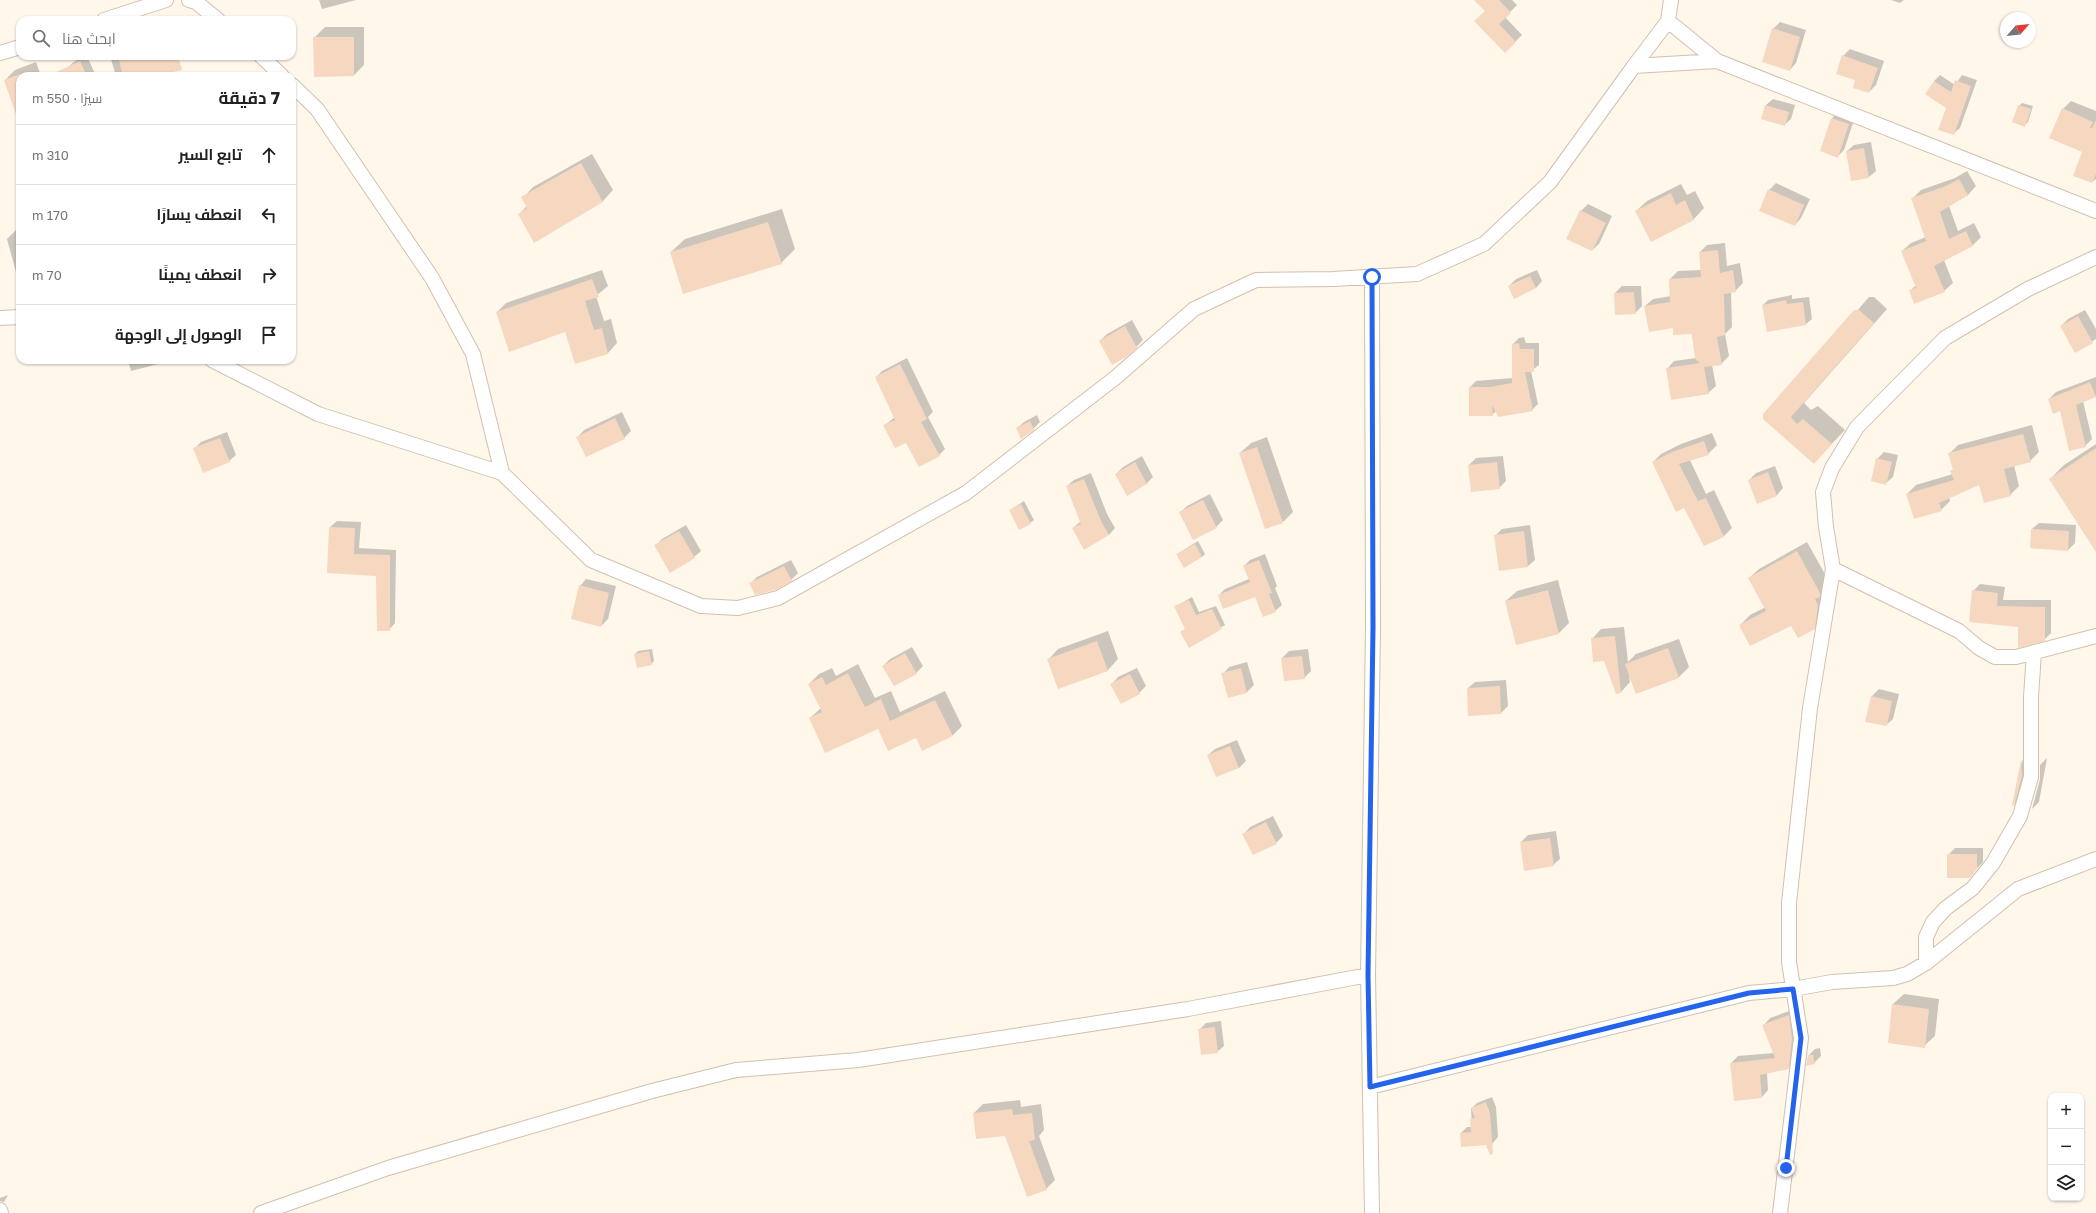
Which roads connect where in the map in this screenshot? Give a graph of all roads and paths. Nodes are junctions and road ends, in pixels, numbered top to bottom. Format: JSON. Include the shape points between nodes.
{"nodes":[{"id":1,"x":166,"y":0,"type":"edge"},
{"id":2,"x":189,"y":0,"type":"edge"},
{"id":3,"x":1671,"y":0,"type":"edge"},
{"id":4,"x":116,"y":16,"type":"edge"},
{"id":5,"x":213,"y":16,"type":"edge"},
{"id":6,"x":1668,"y":21,"type":"junction"},
{"id":7,"x":16,"y":48,"type":"edge"},
{"id":8,"x":0,"y":53,"type":"edge"},
{"id":9,"x":265,"y":60,"type":"edge"},
{"id":10,"x":1717,"y":61,"type":"junction"},
{"id":11,"x":1634,"y":66,"type":"junction"},
{"id":12,"x":278,"y":72,"type":"edge"},
{"id":13,"x":296,"y":89,"type":"edge"},
{"id":14,"x":2096,"y":211,"type":"edge"},
{"id":15,"x":2096,"y":257,"type":"edge"},
{"id":16,"x":1372,"y":277,"type":"junction"},
{"id":17,"x":16,"y":317,"type":"edge"},
{"id":18,"x":0,"y":318,"type":"edge"},
{"id":19,"x":220,"y":364,"type":"edge"},
{"id":20,"x":502,"y":473,"type":"junction"},
{"id":21,"x":1833,"y":569,"type":"junction"},
{"id":22,"x":2096,"y":636,"type":"edge"},
{"id":23,"x":2034,"y":652,"type":"junction"},
{"id":24,"x":2096,"y":859,"type":"edge"},
{"id":25,"x":1926,"y":963,"type":"junction"},
{"id":26,"x":1368,"y":975,"type":"junction"},
{"id":27,"x":1793,"y":989,"type":"junction"},
{"id":28,"x":1370,"y":1087,"type":"junction"},
{"id":29,"x":0,"y":1210,"type":"edge"},
{"id":30,"x":1,"y":1213,"type":"edge"},
{"id":31,"x":261,"y":1213,"type":"edge"},
{"id":32,"x":1372,"y":1213,"type":"edge"},
{"id":33,"x":1780,"y":1213,"type":"edge"}],
"edges":[{"from":1,"to":4,"type":"street"},
{"from":2,"to":5,"type":"street","via":[[196,2]]},
{"from":3,"to":6,"type":"street"},
{"from":6,"to":10,"type":"street"},
{"from":6,"to":11,"type":"street"},
{"from":7,"to":8,"type":"street"},
{"from":9,"to":12,"type":"street"},
{"from":10,"to":11,"type":"street"},
{"from":10,"to":14,"type":"street"},
{"from":11,"to":16,"type":"street","via":[[1550,182],[1484,244],[1417,274]]},
{"from":13,"to":20,"type":"street","via":[[317,109],[432,278],[473,354]]},
{"from":15,"to":21,"type":"street","via":[[2028,289],[1945,338],[1857,427],[1832,468],[1823,492]]},
{"from":16,"to":20,"type":"street","via":[[1256,280],[1194,309],[1115,378],[966,493],[778,598],[738,608],[701,606],[591,560]]},
{"from":16,"to":26,"type":"street","via":[[1373,628]]},
{"from":17,"to":18,"type":"street"},
{"from":19,"to":20,"type":"street","via":[[318,414]]},
{"from":21,"to":23,"type":"street","via":[[1959,631],[1979,648],[1995,657],[2016,657]]},
{"from":21,"to":27,"type":"street","via":[[1810,708],[1789,903],[1789,962]]},
{"from":22,"to":23,"type":"street"},
{"from":23,"to":25,"type":"street","via":[[2031,777],[2020,816],[1993,863],[1973,888],[1946,908],[1933,922],[1926,937]]},
{"from":24,"to":25,"type":"street","via":[[2018,889]]},
{"from":25,"to":27,"type":"street","via":[[1907,974],[1893,978],[1832,982]]},
{"from":26,"to":28,"type":"street"},
{"from":26,"to":31,"type":"street","via":[[1188,1009],[858,1060],[736,1070],[388,1168]]},
{"from":27,"to":28,"type":"street","via":[[1749,993]]},
{"from":27,"to":33,"type":"street","via":[[1801,1038]]},
{"from":28,"to":32,"type":"street"},
{"from":29,"to":30,"type":"street"}]}
